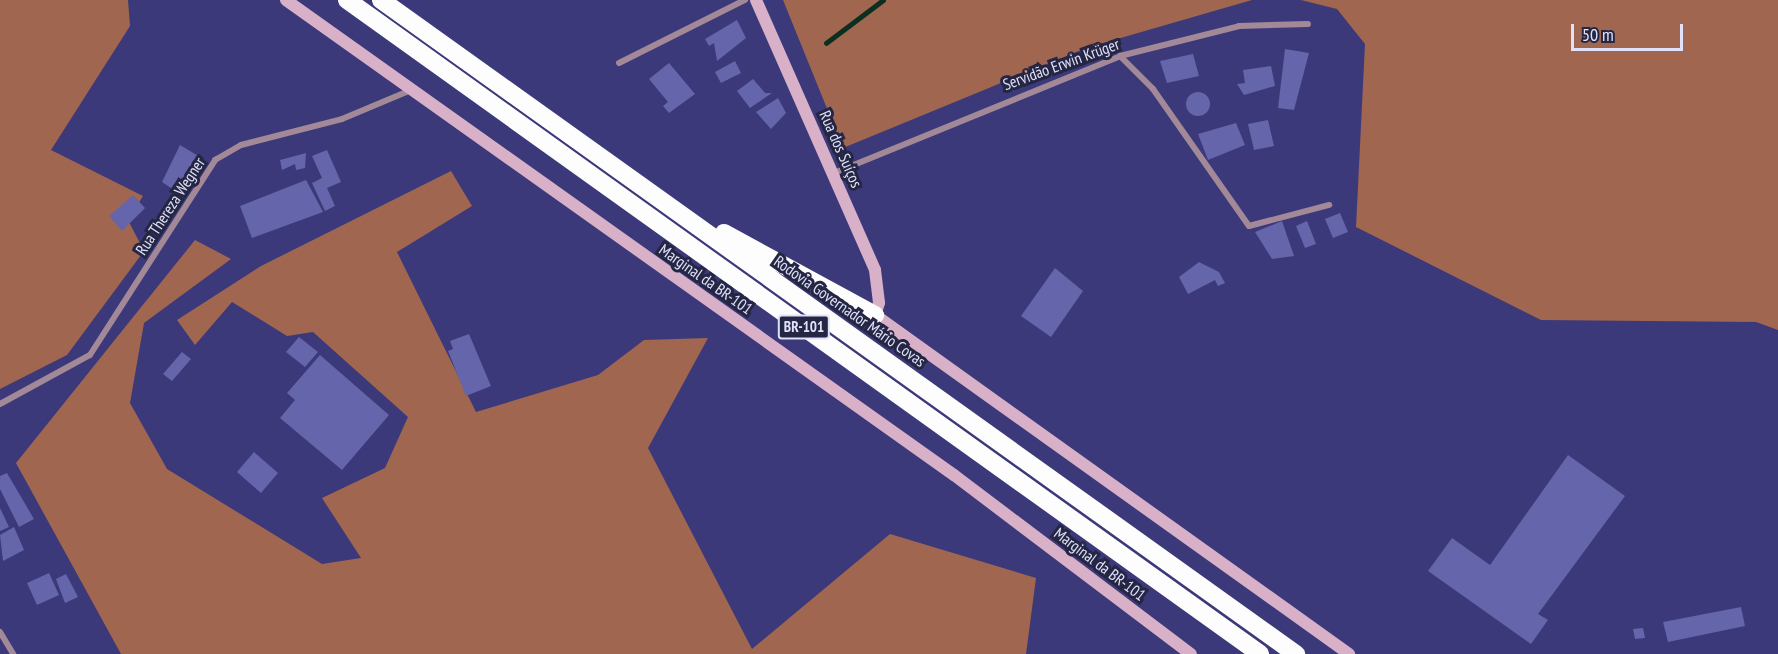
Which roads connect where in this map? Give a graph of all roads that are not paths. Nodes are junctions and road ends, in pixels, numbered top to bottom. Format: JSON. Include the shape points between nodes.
{"nodes":[{"id":1,"x":286,"y":0,"type":"edge"},
{"id":2,"x":347,"y":0,"type":"edge"},
{"id":3,"x":381,"y":0,"type":"edge"},
{"id":4,"x":745,"y":0,"type":"edge"},
{"id":5,"x":756,"y":0,"type":"edge"},
{"id":6,"x":1308,"y":24,"type":"dead end"},
{"id":7,"x":1120,"y":56,"type":"junction"},
{"id":8,"x":620,"y":63,"type":"dead end"},
{"id":9,"x":411,"y":90,"type":"junction"},
{"id":10,"x":834,"y":173,"type":"junction"},
{"id":11,"x":651,"y":194,"type":"junction"},
{"id":12,"x":1329,"y":205,"type":"dead end"},
{"id":13,"x":875,"y":315,"type":"junction"},
{"id":14,"x":0,"y":405,"type":"edge"},
{"id":15,"x":0,"y":632,"type":"edge"},
{"id":16,"x":13,"y":654,"type":"edge"},
{"id":17,"x":1191,"y":654,"type":"edge"},
{"id":18,"x":1260,"y":654,"type":"edge"},
{"id":19,"x":1296,"y":654,"type":"edge"},
{"id":20,"x":1349,"y":654,"type":"edge"}],
"edges":[{"from":1,"to":9,"type":"main road","name":"Marginal da BR-101"},
{"from":2,"to":18,"type":"highway","number":"BR-101"},
{"from":3,"to":11,"type":"highway","name":"Rodovia Governador Mário Covas","number":"BR-101"},
{"from":4,"to":8,"type":"street"},
{"from":5,"to":10,"type":"main road","name":"Rua dos Suíços"},
{"from":6,"to":7,"type":"street","name":"Servidão Erwin Krüger","via":[[1221,30]]},
{"from":7,"to":10,"type":"street","name":"Servidão Erwin Krüger"},
{"from":7,"to":12,"type":"street","via":[[1153,89],[1249,226]]},
{"from":9,"to":14,"type":"street","name":"Rua Thereza Wegner","via":[[342,119],[241,145],[215,160],[90,356]]},
{"from":9,"to":17,"type":"main road","name":"Marginal da BR-101","via":[[954,475]]},
{"from":10,"to":13,"type":"main road","name":"Rua dos Suíços","via":[[875,270],[879,288]]},
{"from":11,"to":13,"type":"highway"},
{"from":11,"to":19,"type":"highway","name":"Rodovia Governador Mário Covas","number":"BR-101"},
{"from":13,"to":20,"type":"main road"},
{"from":15,"to":16,"type":"street"}]}
